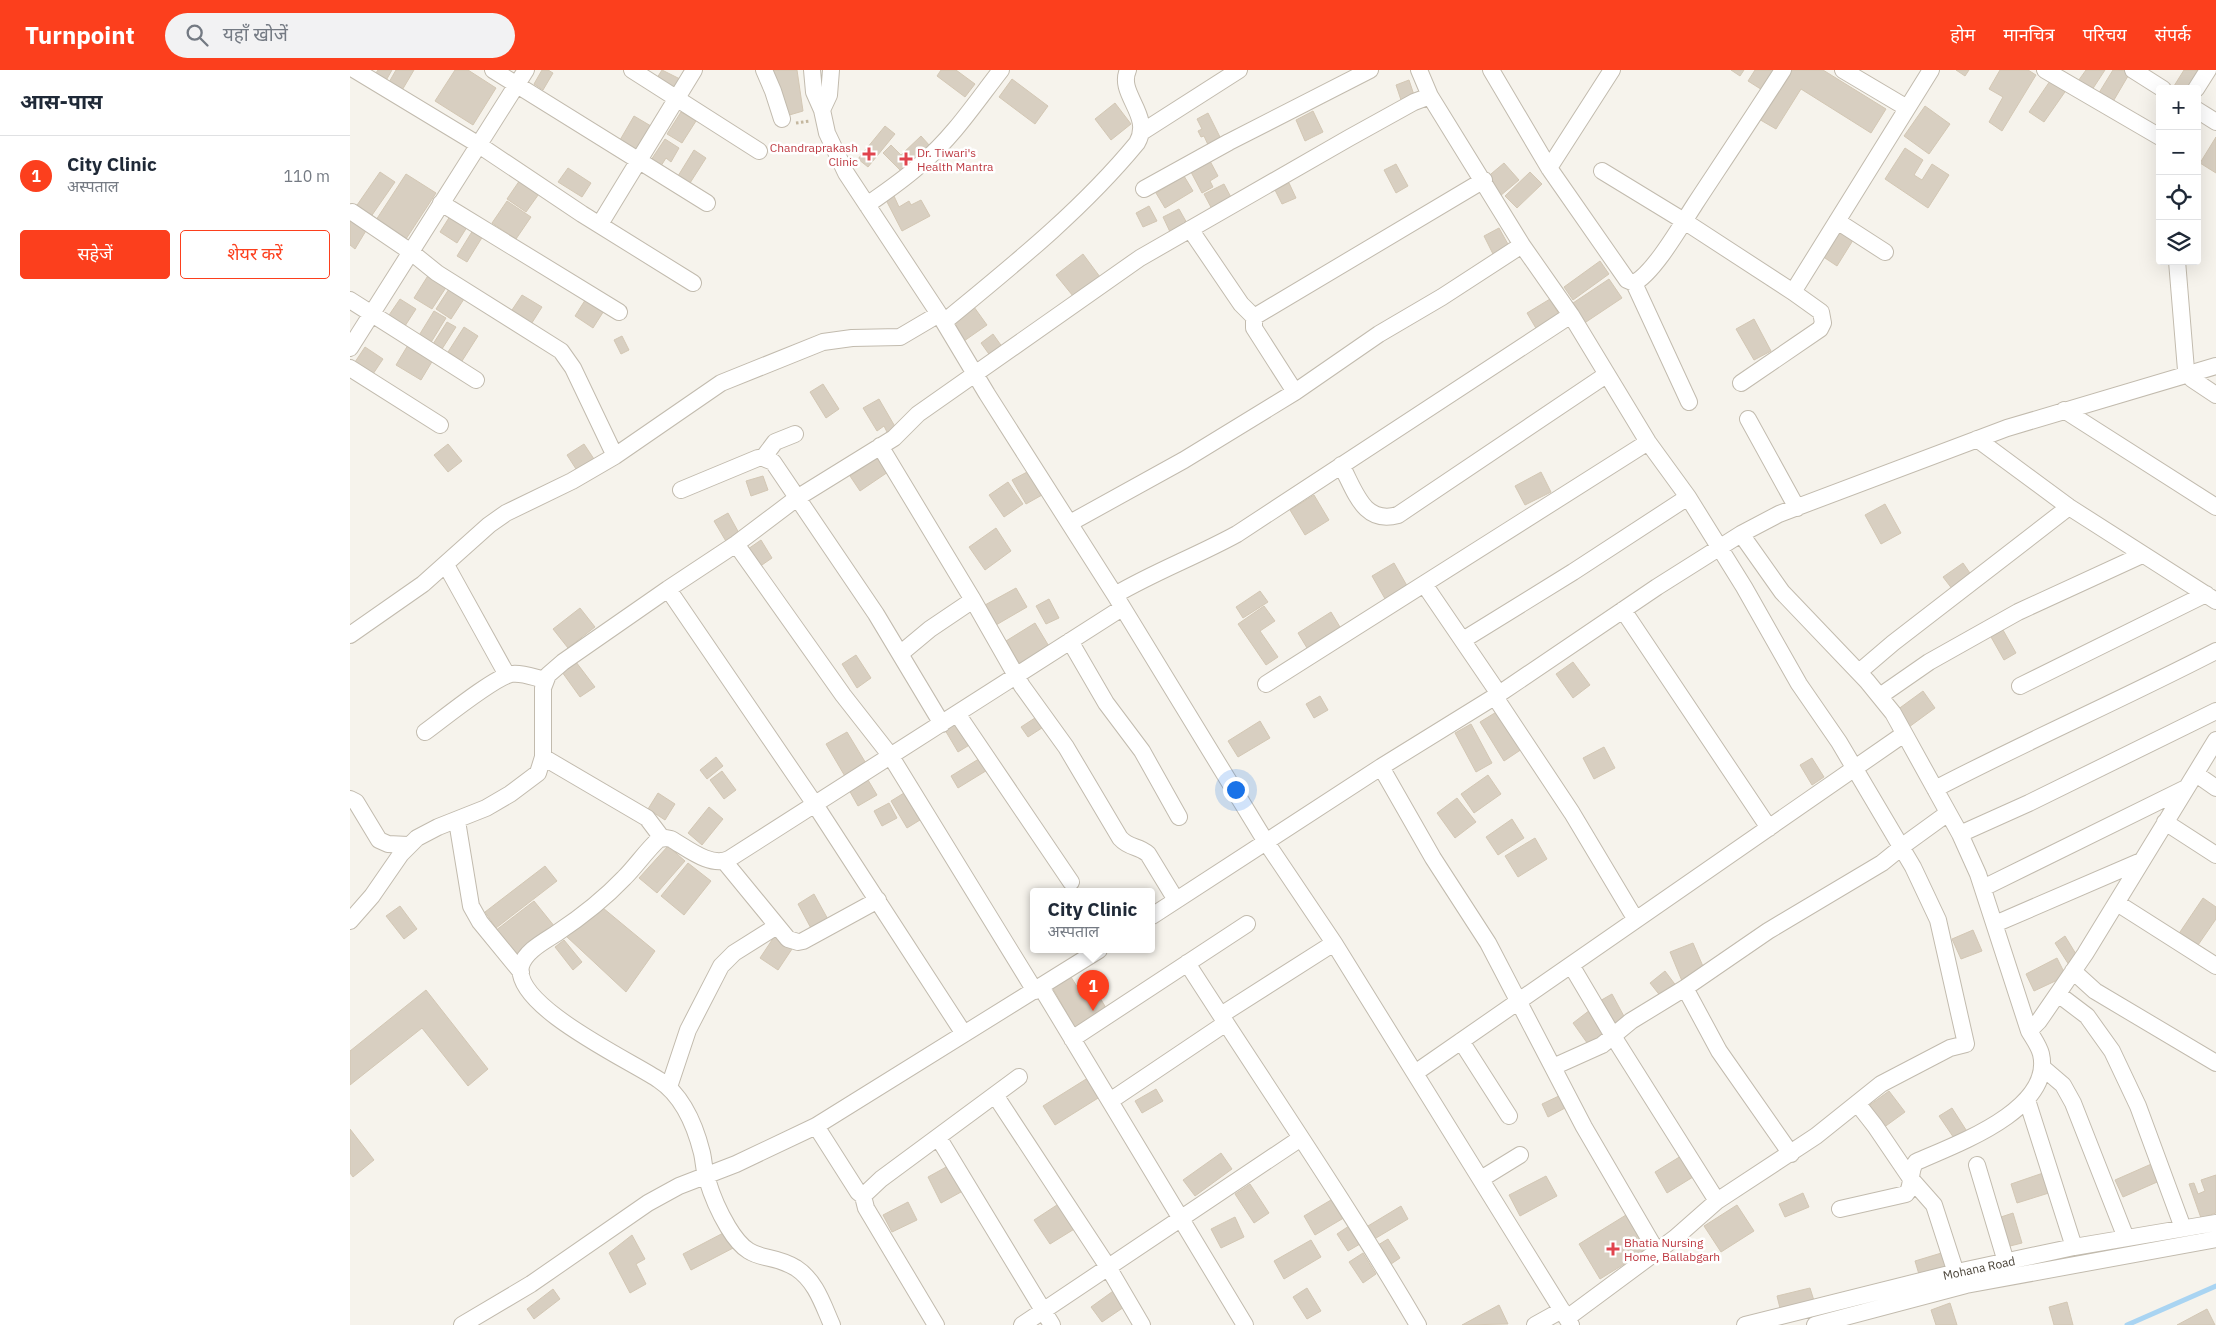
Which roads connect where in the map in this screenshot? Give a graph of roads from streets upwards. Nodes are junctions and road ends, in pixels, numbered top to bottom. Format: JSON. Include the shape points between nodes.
{"nodes":[{"id":1,"x":355,"y":70,"type":"edge"},
{"id":2,"x":493,"y":70,"type":"edge"},
{"id":3,"x":526,"y":70,"type":"edge"},
{"id":4,"x":632,"y":70,"type":"edge"},
{"id":5,"x":694,"y":70,"type":"edge"},
{"id":6,"x":812,"y":70,"type":"edge"},
{"id":7,"x":831,"y":70,"type":"edge"},
{"id":8,"x":1001,"y":70,"type":"edge"},
{"id":9,"x":1128,"y":70,"type":"edge"},
{"id":10,"x":1239,"y":70,"type":"edge"},
{"id":11,"x":1370,"y":70,"type":"edge"},
{"id":12,"x":1419,"y":70,"type":"edge"},
{"id":13,"x":1612,"y":70,"type":"edge"},
{"id":14,"x":1783,"y":70,"type":"edge"},
{"id":15,"x":1843,"y":70,"type":"edge"},
{"id":16,"x":1931,"y":70,"type":"edge"},
{"id":17,"x":2046,"y":70,"type":"edge"},
{"id":18,"x":2133,"y":70,"type":"edge"},
{"id":19,"x":2208,"y":70,"type":"edge"},
{"id":20,"x":762,"y":71,"type":"edge"},
{"id":21,"x":1500,"y":74,"type":"edge"},
{"id":22,"x":517,"y":84,"type":"junction"},
{"id":23,"x":2157,"y":85,"type":"edge"},
{"id":24,"x":2199,"y":85,"type":"edge"},
{"id":25,"x":1430,"y":96,"type":"junction"},
{"id":26,"x":676,"y":98,"type":"junction"},
{"id":27,"x":1907,"y":108,"type":"junction"},
{"id":28,"x":2201,"y":113,"type":"edge"},
{"id":29,"x":823,"y":114,"type":"junction"},
{"id":30,"x":782,"y":119,"type":"road end"},
{"id":31,"x":2216,"y":122,"type":"edge"},
{"id":32,"x":1142,"y":132,"type":"junction"},
{"id":33,"x":2156,"y":135,"type":"edge"},
{"id":34,"x":479,"y":145,"type":"junction"},
{"id":35,"x":759,"y":151,"type":"dead end"},
{"id":36,"x":638,"y":159,"type":"junction"},
{"id":37,"x":1549,"y":168,"type":"junction"},
{"id":38,"x":1602,"y":171,"type":"dead end"},
{"id":39,"x":1484,"y":180,"type":"junction"},
{"id":40,"x":1144,"y":189,"type":"dead end"},
{"id":41,"x":442,"y":203,"type":"junction"},
{"id":42,"x":707,"y":203,"type":"dead end"},
{"id":43,"x":867,"y":205,"type":"junction"},
{"id":44,"x":352,"y":212,"type":"dead end"},
{"id":45,"x":1684,"y":221,"type":"junction"},
{"id":46,"x":1837,"y":221,"type":"junction"},
{"id":47,"x":600,"y":224,"type":"junction"},
{"id":48,"x":1190,"y":228,"type":"junction"},
{"id":49,"x":1522,"y":245,"type":"junction"},
{"id":50,"x":411,"y":252,"type":"junction"},
{"id":51,"x":1885,"y":252,"type":"dead end"},
{"id":52,"x":2177,"y":265,"type":"edge"},
{"id":53,"x":1634,"y":282,"type":"junction"},
{"id":54,"x":693,"y":283,"type":"dead end"},
{"id":55,"x":1793,"y":292,"type":"junction"},
{"id":56,"x":350,"y":300,"type":"edge"},
{"id":57,"x":619,"y":312,"type":"dead end"},
{"id":58,"x":372,"y":314,"type":"junction"},
{"id":59,"x":1571,"y":315,"type":"junction"},
{"id":60,"x":1254,"y":317,"type":"junction"},
{"id":61,"x":942,"y":318,"type":"junction"},
{"id":62,"x":350,"y":348,"type":"edge"},
{"id":63,"x":2216,"y":366,"type":"edge"},
{"id":64,"x":350,"y":368,"type":"edge"},
{"id":65,"x":974,"y":373,"type":"junction"},
{"id":66,"x":2188,"y":374,"type":"junction"},
{"id":67,"x":1606,"y":376,"type":"junction"},
{"id":68,"x":476,"y":380,"type":"dead end"},
{"id":69,"x":1741,"y":383,"type":"dead end"},
{"id":70,"x":1295,"y":392,"type":"junction"},
{"id":71,"x":2216,"y":395,"type":"edge"},
{"id":72,"x":1689,"y":402,"type":"dead end"},
{"id":73,"x":2064,"y":410,"type":"junction"},
{"id":74,"x":1748,"y":419,"type":"dead end"},
{"id":75,"x":440,"y":425,"type":"dead end"},
{"id":76,"x":795,"y":434,"type":"dead end"},
{"id":77,"x":1977,"y":439,"type":"junction"},
{"id":78,"x":1648,"y":442,"type":"junction"},
{"id":79,"x":880,"y":446,"type":"junction"},
{"id":80,"x":616,"y":456,"type":"junction"},
{"id":81,"x":763,"y":458,"type":"junction"},
{"id":82,"x":1342,"y":464,"type":"junction"},
{"id":83,"x":680,"y":490,"type":"dead end"},
{"id":84,"x":1688,"y":497,"type":"junction"},
{"id":85,"x":797,"y":498,"type":"junction"},
{"id":86,"x":2069,"y":507,"type":"junction"},
{"id":87,"x":2216,"y":507,"type":"edge"},
{"id":88,"x":1797,"y":508,"type":"junction"},
{"id":89,"x":1070,"y":523,"type":"junction"},
{"id":90,"x":1741,"y":534,"type":"junction"},
{"id":91,"x":736,"y":544,"type":"junction"},
{"id":92,"x":1719,"y":548,"type":"junction"},
{"id":93,"x":2142,"y":555,"type":"junction"},
{"id":94,"x":446,"y":565,"type":"junction"},
{"id":95,"x":1424,"y":584,"type":"junction"},
{"id":96,"x":668,"y":588,"type":"junction"},
{"id":97,"x":2211,"y":598,"type":"edge"},
{"id":98,"x":973,"y":600,"type":"junction"},
{"id":99,"x":1118,"y":602,"type":"junction"},
{"id":100,"x":1623,"y":610,"type":"junction"},
{"id":101,"x":350,"y":635,"type":"edge"},
{"id":102,"x":1463,"y":640,"type":"junction"},
{"id":103,"x":1070,"y":641,"type":"junction"},
{"id":104,"x":2216,"y":650,"type":"edge"},
{"id":105,"x":900,"y":654,"type":"junction"},
{"id":106,"x":1859,"y":672,"type":"junction"},
{"id":107,"x":507,"y":675,"type":"junction"},
{"id":108,"x":1016,"y":676,"type":"junction"},
{"id":109,"x":545,"y":680,"type":"junction"},
{"id":110,"x":1266,"y":684,"type":"dead end"},
{"id":111,"x":2020,"y":686,"type":"dead end"},
{"id":112,"x":1497,"y":695,"type":"junction"},
{"id":113,"x":1880,"y":696,"type":"junction"},
{"id":114,"x":2216,"y":711,"type":"edge"},
{"id":115,"x":958,"y":714,"type":"junction"},
{"id":116,"x":942,"y":724,"type":"junction"},
{"id":117,"x":425,"y":732,"type":"dead end"},
{"id":118,"x":1904,"y":734,"type":"junction"},
{"id":119,"x":2216,"y":740,"type":"edge"},
{"id":120,"x":890,"y":755,"type":"junction"},
{"id":121,"x":543,"y":757,"type":"junction"},
{"id":122,"x":1381,"y":767,"type":"junction"},
{"id":123,"x":1853,"y":770,"type":"junction"},
{"id":124,"x":2196,"y":774,"type":"junction"},
{"id":125,"x":2216,"y":788,"type":"edge"},
{"id":126,"x":2184,"y":789,"type":"junction"},
{"id":127,"x":1935,"y":790,"type":"junction"},
{"id":128,"x":350,"y":799,"type":"edge"},
{"id":129,"x":814,"y":803,"type":"junction"},
{"id":130,"x":1948,"y":813,"type":"junction"},
{"id":131,"x":1179,"y":817,"type":"dead end"},
{"id":132,"x":457,"y":821,"type":"junction"},
{"id":133,"x":2164,"y":822,"type":"junction"},
{"id":134,"x":1769,"y":828,"type":"junction"},
{"id":135,"x":1960,"y":834,"type":"junction"},
{"id":136,"x":662,"y":838,"type":"junction"},
{"id":137,"x":1266,"y":842,"type":"junction"},
{"id":138,"x":408,"y":845,"type":"junction"},
{"id":139,"x":1900,"y":849,"type":"junction"},
{"id":140,"x":2216,"y":855,"type":"edge"},
{"id":141,"x":724,"y":861,"type":"junction"},
{"id":142,"x":2141,"y":861,"type":"junction"},
{"id":143,"x":1071,"y":882,"type":"dead end"},
{"id":144,"x":1983,"y":888,"type":"junction"},
{"id":145,"x":878,"y":900,"type":"junction"},
{"id":146,"x":1176,"y":900,"type":"junction"},
{"id":147,"x":2117,"y":903,"type":"junction"},
{"id":148,"x":354,"y":913,"type":"edge"},
{"id":149,"x":1155,"y":914,"type":"edge"},
{"id":150,"x":1636,"y":920,"type":"junction"},
{"id":151,"x":1247,"y":924,"type":"dead end"},
{"id":152,"x":1995,"y":924,"type":"junction"},
{"id":153,"x":777,"y":926,"type":"junction"},
{"id":154,"x":1334,"y":942,"type":"junction"},
{"id":155,"x":1094,"y":953,"type":"edge"},
{"id":156,"x":1187,"y":963,"type":"junction"},
{"id":157,"x":1571,"y":965,"type":"junction"},
{"id":158,"x":2216,"y":966,"type":"edge"},
{"id":159,"x":2073,"y":971,"type":"junction"},
{"id":160,"x":521,"y":972,"type":"junction"},
{"id":161,"x":1685,"y":988,"type":"junction"},
{"id":162,"x":1038,"y":989,"type":"junction"},
{"id":163,"x":2058,"y":994,"type":"junction"},
{"id":164,"x":1518,"y":1002,"type":"junction"},
{"id":165,"x":1223,"y":1019,"type":"junction"},
{"id":166,"x":2028,"y":1031,"type":"junction"},
{"id":167,"x":964,"y":1034,"type":"junction"},
{"id":168,"x":1613,"y":1036,"type":"junction"},
{"id":169,"x":1072,"y":1039,"type":"junction"},
{"id":170,"x":1461,"y":1041,"type":"junction"},
{"id":171,"x":2216,"y":1063,"type":"edge"},
{"id":172,"x":1553,"y":1067,"type":"junction"},
{"id":173,"x":2042,"y":1067,"type":"junction"},
{"id":174,"x":1415,"y":1074,"type":"junction"},
{"id":175,"x":1019,"y":1077,"type":"dead end"},
{"id":176,"x":669,"y":1087,"type":"junction"},
{"id":177,"x":995,"y":1094,"type":"junction"},
{"id":178,"x":2027,"y":1100,"type":"junction"},
{"id":179,"x":1110,"y":1101,"type":"junction"},
{"id":180,"x":1857,"y":1103,"type":"junction"},
{"id":181,"x":1508,"y":1116,"type":"dead end"},
{"id":182,"x":816,"y":1126,"type":"junction"},
{"id":183,"x":938,"y":1137,"type":"junction"},
{"id":184,"x":1302,"y":1138,"type":"junction"},
{"id":185,"x":1791,"y":1154,"type":"junction"},
{"id":186,"x":1520,"y":1155,"type":"dead end"},
{"id":187,"x":1977,"y":1165,"type":"dead end"},
{"id":188,"x":706,"y":1176,"type":"junction"},
{"id":189,"x":1481,"y":1179,"type":"junction"},
{"id":190,"x":1911,"y":1179,"type":"junction"},
{"id":191,"x":863,"y":1196,"type":"junction"},
{"id":192,"x":1717,"y":1201,"type":"junction"},
{"id":193,"x":1840,"y":1209,"type":"dead end"},
{"id":194,"x":1180,"y":1218,"type":"junction"},
{"id":195,"x":2216,"y":1223,"type":"edge"},
{"id":196,"x":2183,"y":1228,"type":"junction"},
{"id":197,"x":2126,"y":1238,"type":"junction"},
{"id":198,"x":2216,"y":1239,"type":"edge"},
{"id":199,"x":2074,"y":1247,"type":"junction"},
{"id":200,"x":1657,"y":1252,"type":"junction"},
{"id":201,"x":2006,"y":1262,"type":"junction"},
{"id":202,"x":1108,"y":1267,"type":"junction"},
{"id":203,"x":1956,"y":1273,"type":"junction"},
{"id":204,"x":1044,"y":1311,"type":"junction"},
{"id":205,"x":1567,"y":1318,"type":"edge"},
{"id":206,"x":462,"y":1325,"type":"edge"},
{"id":207,"x":832,"y":1325,"type":"edge"},
{"id":208,"x":936,"y":1325,"type":"edge"},
{"id":209,"x":1022,"y":1325,"type":"edge"},
{"id":210,"x":1052,"y":1325,"type":"edge"},
{"id":211,"x":1142,"y":1325,"type":"edge"},
{"id":212,"x":1245,"y":1325,"type":"edge"},
{"id":213,"x":1418,"y":1325,"type":"edge"},
{"id":214,"x":1535,"y":1325,"type":"edge"},
{"id":215,"x":1745,"y":1325,"type":"edge"},
{"id":216,"x":1815,"y":1325,"type":"edge"}],
"edges":[{"from":1,"to":34,"type":"street"},
{"from":2,"to":22,"type":"street"},
{"from":3,"to":22,"type":"street"},
{"from":4,"to":26,"type":"street"},
{"from":5,"to":26,"type":"street"},
{"from":6,"to":29,"type":"street","via":[[814,92]]},
{"from":7,"to":29,"type":"street","via":[[829,95]]},
{"from":8,"to":43,"type":"street","via":[[937,148]]},
{"from":9,"to":32,"type":"street","via":[[1126,80],[1140,116]]},
{"from":10,"to":32,"type":"street"},
{"from":11,"to":40,"type":"street"},
{"from":12,"to":25,"type":"street"},
{"from":13,"to":37,"type":"street"},
{"from":14,"to":45,"type":"street"},
{"from":15,"to":27,"type":"street"},
{"from":16,"to":27,"type":"street"},
{"from":17,"to":33,"type":"street"},
{"from":18,"to":23,"type":"street"},
{"from":19,"to":24,"type":"street"},
{"from":20,"to":30,"type":"street"},
{"from":21,"to":37,"type":"street"},
{"from":22,"to":34,"type":"street"},
{"from":22,"to":36,"type":"street"},
{"from":25,"to":39,"type":"street"},
{"from":25,"to":48,"type":"street"},
{"from":26,"to":35,"type":"street"},
{"from":26,"to":36,"type":"street"},
{"from":27,"to":46,"type":"street"},
{"from":28,"to":31,"type":"street"},
{"from":29,"to":43,"type":"street","via":[[833,149]]},
{"from":32,"to":61,"type":"street","via":[[1134,148],[1062,223]]},
{"from":34,"to":41,"type":"street"},
{"from":34,"to":47,"type":"street"},
{"from":36,"to":42,"type":"street"},
{"from":36,"to":47,"type":"street"},
{"from":37,"to":53,"type":"street","via":[[1627,280]]},
{"from":38,"to":45,"type":"street"},
{"from":39,"to":49,"type":"street"},
{"from":39,"to":60,"type":"street"},
{"from":41,"to":50,"type":"street"},
{"from":41,"to":57,"type":"street"},
{"from":43,"to":61,"type":"street"},
{"from":44,"to":50,"type":"street"},
{"from":45,"to":53,"type":"street","via":[[1644,276]]},
{"from":45,"to":55,"type":"street"},
{"from":46,"to":51,"type":"street"},
{"from":46,"to":55,"type":"street"},
{"from":47,"to":54,"type":"street"},
{"from":48,"to":60,"type":"street","via":[[1241,304]]},
{"from":48,"to":65,"type":"street","via":[[1140,258]]},
{"from":49,"to":59,"type":"street"},
{"from":49,"to":70,"type":"street"},
{"from":50,"to":58,"type":"street"},
{"from":50,"to":80,"type":"street","via":[[566,356]]},
{"from":52,"to":66,"type":"street","via":[[2183,349]]},
{"from":53,"to":72,"type":"street"},
{"from":55,"to":69,"type":"street","via":[[1821,312],[1820,329]]},
{"from":56,"to":58,"type":"street"},
{"from":58,"to":62,"type":"street"},
{"from":58,"to":68,"type":"street"},
{"from":59,"to":67,"type":"street"},
{"from":59,"to":82,"type":"street"},
{"from":60,"to":70,"type":"street","via":[[1254,328]]},
{"from":61,"to":65,"type":"street"},
{"from":61,"to":80,"type":"street","via":[[900,337],[823,342],[721,383]]},
{"from":63,"to":66,"type":"street"},
{"from":64,"to":75,"type":"street"},
{"from":65,"to":79,"type":"street"},
{"from":65,"to":89,"type":"street"},
{"from":66,"to":71,"type":"street"},
{"from":66,"to":73,"type":"street"},
{"from":67,"to":78,"type":"street"},
{"from":67,"to":82,"type":"street","via":[[1389,518],[1371,514]]},
{"from":70,"to":89,"type":"street","via":[[1184,460]]},
{"from":73,"to":77,"type":"street"},
{"from":73,"to":87,"type":"street"},
{"from":74,"to":88,"type":"street"},
{"from":76,"to":81,"type":"street","via":[[775,442]]},
{"from":77,"to":86,"type":"street"},
{"from":77,"to":88,"type":"street"},
{"from":78,"to":84,"type":"street"},
{"from":78,"to":95,"type":"street"},
{"from":79,"to":85,"type":"street"},
{"from":79,"to":98,"type":"street"},
{"from":80,"to":94,"type":"street","via":[[506,514],[477,534]]},
{"from":81,"to":83,"type":"street"},
{"from":81,"to":85,"type":"street","via":[[772,462]]},
{"from":82,"to":99,"type":"street","via":[[1237,534],[1142,579]]},
{"from":84,"to":92,"type":"street"},
{"from":84,"to":102,"type":"street"},
{"from":85,"to":91,"type":"street"},
{"from":85,"to":105,"type":"street"},
{"from":86,"to":93,"type":"street"},
{"from":86,"to":106,"type":"street"},
{"from":88,"to":90,"type":"street"},
{"from":89,"to":99,"type":"street"},
{"from":90,"to":92,"type":"street"},
{"from":90,"to":106,"type":"street","via":[[1788,598]]},
{"from":91,"to":96,"type":"street"},
{"from":91,"to":120,"type":"street","via":[[843,695]]},
{"from":92,"to":100,"type":"street"},
{"from":92,"to":123,"type":"street"},
{"from":93,"to":97,"type":"street"},
{"from":93,"to":113,"type":"street","via":[[2018,612],[1929,662]]},
{"from":94,"to":101,"type":"street"},
{"from":94,"to":107,"type":"street"},
{"from":95,"to":102,"type":"street"},
{"from":95,"to":110,"type":"street"},
{"from":96,"to":109,"type":"street","via":[[563,662]]},
{"from":96,"to":129,"type":"street"},
{"from":97,"to":111,"type":"street"},
{"from":98,"to":105,"type":"street"},
{"from":98,"to":108,"type":"street"},
{"from":99,"to":103,"type":"street"},
{"from":99,"to":137,"type":"street"},
{"from":100,"to":112,"type":"street"},
{"from":100,"to":134,"type":"street"},
{"from":102,"to":112,"type":"street"},
{"from":103,"to":108,"type":"street"},
{"from":103,"to":131,"type":"street","via":[[1113,714],[1142,751]]},
{"from":104,"to":127,"type":"street"},
{"from":105,"to":116,"type":"street"},
{"from":106,"to":113,"type":"street"},
{"from":107,"to":109,"type":"street","via":[[521,674]]},
{"from":107,"to":117,"type":"street"},
{"from":108,"to":115,"type":"street"},
{"from":108,"to":146,"type":"street","via":[[1066,746],[1120,838],[1127,845],[1148,854]]},
{"from":109,"to":121,"type":"street"},
{"from":112,"to":122,"type":"street"},
{"from":112,"to":150,"type":"street"},
{"from":113,"to":118,"type":"street"},
{"from":114,"to":135,"type":"street"},
{"from":115,"to":116,"type":"street"},
{"from":115,"to":143,"type":"street"},
{"from":116,"to":120,"type":"street"},
{"from":118,"to":123,"type":"street"},
{"from":118,"to":127,"type":"street"},
{"from":119,"to":124,"type":"street"},
{"from":120,"to":129,"type":"street"},
{"from":120,"to":162,"type":"street"},
{"from":121,"to":132,"type":"street","via":[[542,766],[533,778],[486,808]]},
{"from":121,"to":136,"type":"street","via":[[647,818]]},
{"from":122,"to":137,"type":"street"},
{"from":122,"to":164,"type":"street","via":[[1433,858],[1488,943]]},
{"from":123,"to":134,"type":"street"},
{"from":123,"to":139,"type":"street"},
{"from":124,"to":125,"type":"street"},
{"from":124,"to":126,"type":"street"},
{"from":126,"to":133,"type":"street"},
{"from":126,"to":144,"type":"street"},
{"from":127,"to":130,"type":"street"},
{"from":128,"to":138,"type":"street","via":[[356,802],[380,840],[388,844]]},
{"from":129,"to":141,"type":"street"},
{"from":129,"to":145,"type":"street"},
{"from":130,"to":135,"type":"street"},
{"from":130,"to":139,"type":"street"},
{"from":132,"to":138,"type":"street","via":[[426,832]]},
{"from":132,"to":160,"type":"street","via":[[471,906]]},
{"from":133,"to":140,"type":"street"},
{"from":133,"to":142,"type":"street"},
{"from":134,"to":150,"type":"street"},
{"from":135,"to":144,"type":"street"},
{"from":136,"to":141,"type":"street","via":[[708,859]]},
{"from":136,"to":160,"type":"street","via":[[606,895],[528,955]]},
{"from":137,"to":146,"type":"street"},
{"from":137,"to":154,"type":"street"},
{"from":138,"to":148,"type":"street"},
{"from":139,"to":161,"type":"street","via":[[1870,871],[1768,931]]},
{"from":139,"to":180,"type":"street","via":[[1938,920],[1966,1044],[1950,1048],[1891,1077]]},
{"from":141,"to":153,"type":"street"},
{"from":142,"to":147,"type":"street"},
{"from":142,"to":152,"type":"street"},
{"from":144,"to":152,"type":"street"},
{"from":145,"to":153,"type":"street","via":[[798,942],[788,939]]},
{"from":145,"to":167,"type":"street"},
{"from":146,"to":149,"type":"street"},
{"from":147,"to":158,"type":"street"},
{"from":147,"to":159,"type":"street"},
{"from":150,"to":157,"type":"street"},
{"from":151,"to":156,"type":"street"},
{"from":152,"to":166,"type":"street"},
{"from":153,"to":176,"type":"street","via":[[727,958],[716,974],[688,1030]]},
{"from":154,"to":165,"type":"street"},
{"from":154,"to":174,"type":"street"},
{"from":155,"to":162,"type":"street"},
{"from":156,"to":165,"type":"street"},
{"from":156,"to":169,"type":"street"},
{"from":157,"to":164,"type":"street"},
{"from":157,"to":168,"type":"street"},
{"from":159,"to":163,"type":"street"},
{"from":159,"to":171,"type":"street","via":[[2095,991]]},
{"from":160,"to":176,"type":"street","via":[[526,988],[560,1020]]},
{"from":161,"to":168,"type":"street"},
{"from":161,"to":185,"type":"street","via":[[1719,1051]]},
{"from":162,"to":167,"type":"street"},
{"from":162,"to":169,"type":"street"},
{"from":163,"to":166,"type":"street"},
{"from":163,"to":196,"type":"street","via":[[2095,1024],[2112,1051],[2141,1115]]},
{"from":164,"to":170,"type":"street"},
{"from":164,"to":172,"type":"street"},
{"from":165,"to":179,"type":"street"},
{"from":165,"to":184,"type":"street"},
{"from":166,"to":173,"type":"street","via":[[2041,1054]]},
{"from":167,"to":182,"type":"street"},
{"from":168,"to":172,"type":"street","via":[[1594,1050]]},
{"from":168,"to":192,"type":"street"},
{"from":169,"to":179,"type":"street"},
{"from":170,"to":174,"type":"street"},
{"from":170,"to":181,"type":"street"},
{"from":172,"to":200,"type":"street"},
{"from":173,"to":178,"type":"street"},
{"from":173,"to":197,"type":"street","via":[[2063,1085],[2073,1104]]},
{"from":174,"to":189,"type":"street"},
{"from":175,"to":177,"type":"street"},
{"from":176,"to":188,"type":"street","via":[[688,1114]]},
{"from":177,"to":183,"type":"street"},
{"from":177,"to":202,"type":"street"},
{"from":178,"to":190,"type":"street","via":[[2006,1118],[1916,1162]]},
{"from":178,"to":199,"type":"street"},
{"from":179,"to":194,"type":"street"},
{"from":180,"to":185,"type":"street"},
{"from":180,"to":190,"type":"street"},
{"from":182,"to":188,"type":"street"},
{"from":182,"to":191,"type":"street"},
{"from":183,"to":191,"type":"street"},
{"from":183,"to":204,"type":"street"},
{"from":184,"to":194,"type":"street"},
{"from":184,"to":213,"type":"street"},
{"from":185,"to":192,"type":"street"},
{"from":186,"to":189,"type":"street"},
{"from":187,"to":201,"type":"street"},
{"from":188,"to":206,"type":"street","via":[[648,1203],[531,1284]]},
{"from":188,"to":207,"type":"street","via":[[720,1212],[739,1243],[748,1252],[796,1268],[810,1280]]},
{"from":189,"to":205,"type":"street"},
{"from":190,"to":193,"type":"street","via":[[1906,1194]]},
{"from":190,"to":203,"type":"street","via":[[1934,1205]]},
{"from":191,"to":208,"type":"street","via":[[866,1208]]},
{"from":192,"to":200,"type":"street"},
{"from":194,"to":202,"type":"street"},
{"from":194,"to":212,"type":"street"},
{"from":195,"to":196,"type":"street","name":"Mohana Road"},
{"from":196,"to":197,"type":"street","name":"Mohana Road"},
{"from":197,"to":199,"type":"street","name":"Mohana Road"},
{"from":198,"to":216,"type":"street","name":"Mohana Road","via":[[1966,1285]]},
{"from":199,"to":201,"type":"street","name":"Mohana Road"},
{"from":200,"to":205,"type":"street"},
{"from":201,"to":203,"type":"street","name":"Mohana Road"},
{"from":202,"to":204,"type":"street"},
{"from":202,"to":211,"type":"street"},
{"from":203,"to":215,"type":"street","name":"Mohana Road"},
{"from":204,"to":209,"type":"street"},
{"from":204,"to":210,"type":"street"},
{"from":205,"to":214,"type":"street"}]}
